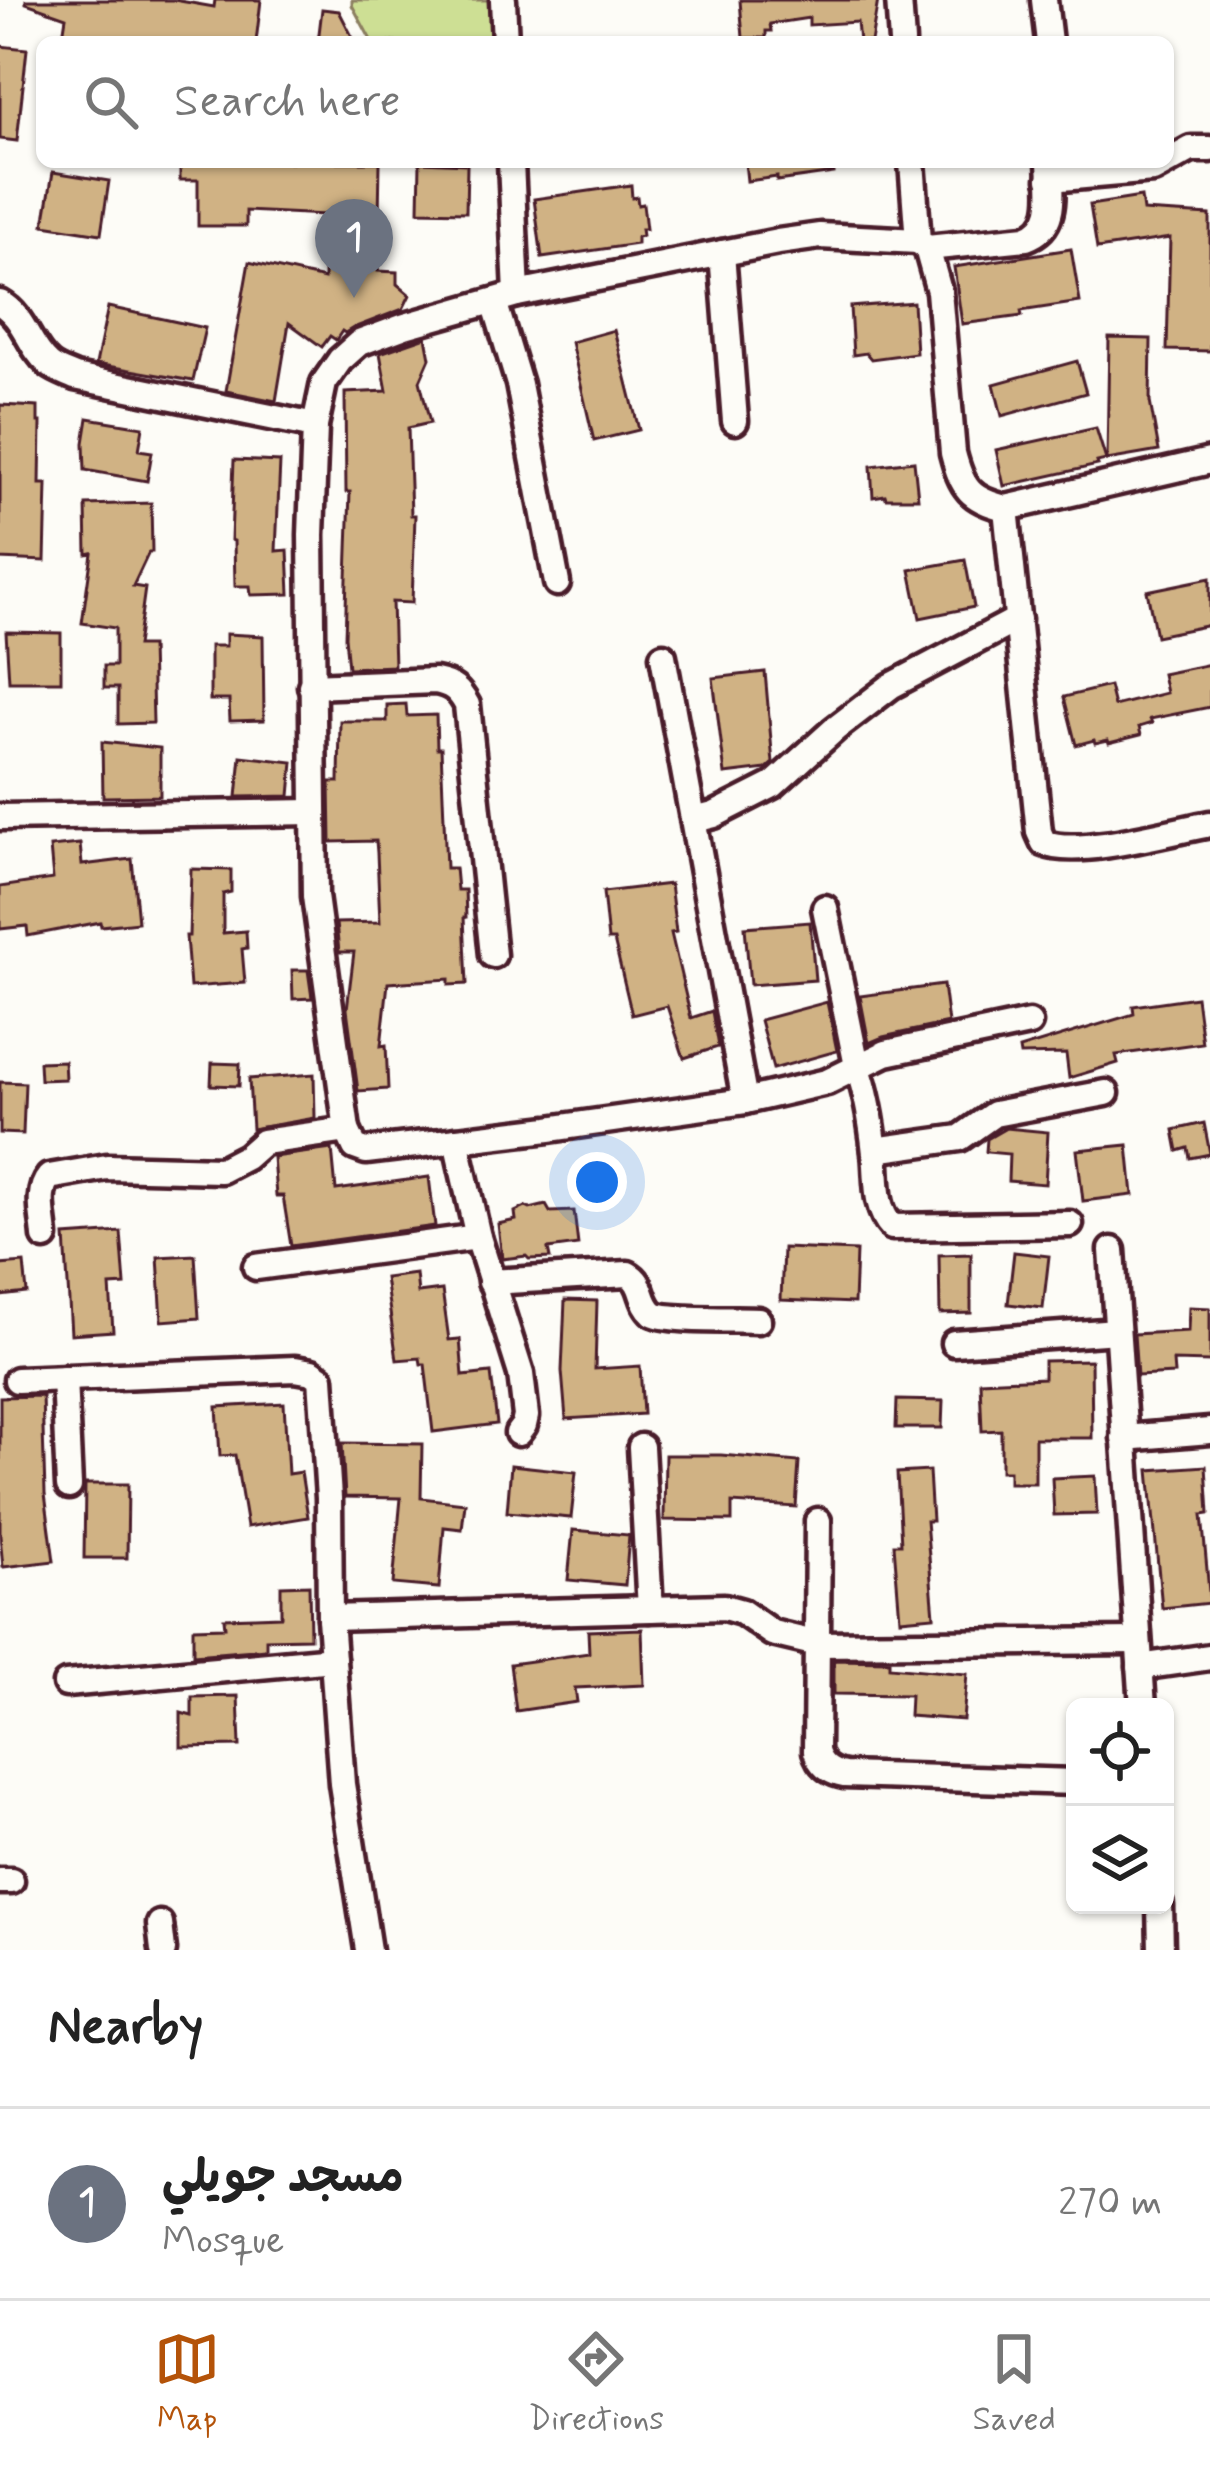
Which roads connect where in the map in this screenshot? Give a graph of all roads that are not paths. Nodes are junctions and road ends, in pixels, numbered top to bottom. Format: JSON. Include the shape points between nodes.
{"nodes":[{"id":1,"x":503,"y":0,"type":"edge"},
{"id":2,"x":899,"y":0,"type":"edge"},
{"id":3,"x":1044,"y":0,"type":"edge"},
{"id":4,"x":505,"y":36,"type":"edge"},
{"id":5,"x":902,"y":36,"type":"edge"},
{"id":6,"x":1048,"y":36,"type":"edge"},
{"id":7,"x":1210,"y":149,"type":"edge"},
{"id":8,"x":1174,"y":158,"type":"edge"},
{"id":9,"x":511,"y":168,"type":"edge"},
{"id":10,"x":913,"y":168,"type":"edge"},
{"id":11,"x":1157,"y":168,"type":"edge"},
{"id":12,"x":1050,"y":170,"type":"edge"},
{"id":13,"x":923,"y":244,"type":"junction"},
{"id":14,"x":722,"y":253,"type":"junction"},
{"id":15,"x":506,"y":297,"type":"junction"},
{"id":16,"x":0,"y":303,"type":"edge"},
{"id":17,"x":735,"y":421,"type":"dead end"},
{"id":18,"x":315,"y":426,"type":"junction"},
{"id":19,"x":1210,"y":461,"type":"edge"},
{"id":20,"x":1006,"y":508,"type":"junction"},
{"id":21,"x":557,"y":583,"type":"dead end"},
{"id":22,"x":1018,"y":619,"type":"junction"},
{"id":23,"x":663,"y":656,"type":"dead end"},
{"id":24,"x":311,"y":686,"type":"junction"},
{"id":25,"x":313,"y":812,"type":"junction"},
{"id":26,"x":0,"y":817,"type":"edge"},
{"id":27,"x":694,"y":820,"type":"junction"},
{"id":28,"x":1210,"y":824,"type":"edge"},
{"id":29,"x":825,"y":908,"type":"dead end"},
{"id":30,"x":493,"y":955,"type":"dead end"},
{"id":31,"x":1029,"y":1023,"type":"dead end"},
{"id":32,"x":857,"y":1066,"type":"junction"},
{"id":33,"x":1106,"y":1093,"type":"dead end"},
{"id":34,"x":745,"y":1101,"type":"junction"},
{"id":35,"x":347,"y":1130,"type":"junction"},
{"id":36,"x":456,"y":1140,"type":"junction"},
{"id":37,"x":875,"y":1150,"type":"junction"},
{"id":38,"x":1070,"y":1224,"type":"dead end"},
{"id":39,"x":45,"y":1237,"type":"dead end"},
{"id":40,"x":478,"y":1237,"type":"junction"},
{"id":41,"x":1112,"y":1250,"type":"dead end"},
{"id":42,"x":256,"y":1268,"type":"dead end"},
{"id":43,"x":491,"y":1282,"type":"junction"},
{"id":44,"x":758,"y":1320,"type":"dead end"},
{"id":45,"x":1117,"y":1331,"type":"junction"},
{"id":46,"x":955,"y":1343,"type":"dead end"},
{"id":47,"x":64,"y":1378,"type":"junction"},
{"id":48,"x":17,"y":1380,"type":"dead end"},
{"id":49,"x":1210,"y":1431,"type":"edge"},
{"id":50,"x":518,"y":1433,"type":"dead end"},
{"id":51,"x":1124,"y":1438,"type":"junction"},
{"id":52,"x":641,"y":1447,"type":"dead end"},
{"id":53,"x":69,"y":1486,"type":"dead end"},
{"id":54,"x":818,"y":1522,"type":"dead end"},
{"id":55,"x":650,"y":1609,"type":"junction"},
{"id":56,"x":330,"y":1618,"type":"junction"},
{"id":57,"x":818,"y":1644,"type":"junction"},
{"id":58,"x":1138,"y":1654,"type":"junction"},
{"id":59,"x":1210,"y":1657,"type":"edge"},
{"id":60,"x":333,"y":1659,"type":"junction"},
{"id":61,"x":66,"y":1684,"type":"dead end"},
{"id":62,"x":1142,"y":1698,"type":"edge"},
{"id":63,"x":1066,"y":1782,"type":"edge"},
{"id":64,"x":1160,"y":1914,"type":"edge"},
{"id":65,"x":160,"y":1924,"type":"dead end"},
{"id":66,"x":164,"y":1950,"type":"edge"},
{"id":67,"x":368,"y":1950,"type":"edge"},
{"id":68,"x":1162,"y":1950,"type":"edge"}],
"edges":[{"from":1,"to":4,"type":"street"},
{"from":2,"to":5,"type":"street"},
{"from":3,"to":6,"type":"street"},
{"from":7,"to":8,"type":"street"},
{"from":9,"to":15,"type":"street"},
{"from":10,"to":13,"type":"street"},
{"from":11,"to":12,"type":"street"},
{"from":12,"to":13,"type":"street","via":[[1051,212],[1034,237]]},
{"from":13,"to":14,"type":"street","via":[[820,236]]},
{"from":13,"to":20,"type":"street","via":[[939,291],[958,475],[973,496]]},
{"from":14,"to":15,"type":"street"},
{"from":14,"to":17,"type":"street"},
{"from":15,"to":18,"type":"street","via":[[359,343],[324,383]]},
{"from":15,"to":21,"type":"street"},
{"from":16,"to":18,"type":"street","via":[[52,367],[75,377]]},
{"from":18,"to":24,"type":"street"},
{"from":19,"to":20,"type":"street"},
{"from":20,"to":22,"type":"street"},
{"from":22,"to":27,"type":"street","via":[[891,686],[773,785]]},
{"from":22,"to":28,"type":"street","via":[[1044,843],[1078,849]]},
{"from":23,"to":27,"type":"street"},
{"from":24,"to":25,"type":"street"},
{"from":24,"to":30,"type":"street","via":[[435,681],[459,691]]},
{"from":25,"to":26,"type":"street"},
{"from":25,"to":35,"type":"street"},
{"from":27,"to":34,"type":"street"},
{"from":29,"to":32,"type":"street"},
{"from":31,"to":32,"type":"street"},
{"from":32,"to":34,"type":"street","via":[[827,1082]]},
{"from":32,"to":37,"type":"street"},
{"from":33,"to":37,"type":"street","via":[[994,1114],[960,1138]]},
{"from":34,"to":36,"type":"street"},
{"from":35,"to":36,"type":"street","via":[[366,1151]]},
{"from":35,"to":39,"type":"street","via":[[263,1142],[221,1170],[107,1167],[49,1178]]},
{"from":36,"to":40,"type":"street"},
{"from":37,"to":38,"type":"street","via":[[881,1209],[892,1227]]},
{"from":40,"to":42,"type":"street"},
{"from":40,"to":43,"type":"street"},
{"from":41,"to":45,"type":"street"},
{"from":43,"to":44,"type":"street","via":[[628,1274],[662,1317]]},
{"from":43,"to":50,"type":"street","via":[[520,1374],[526,1416]]},
{"from":45,"to":46,"type":"street"},
{"from":45,"to":51,"type":"street"},
{"from":47,"to":48,"type":"street"},
{"from":47,"to":53,"type":"street"},
{"from":47,"to":56,"type":"street","via":[[295,1369],[321,1378]]},
{"from":49,"to":51,"type":"street"},
{"from":51,"to":58,"type":"street"},
{"from":52,"to":55,"type":"street"},
{"from":54,"to":57,"type":"street"},
{"from":55,"to":56,"type":"street"},
{"from":55,"to":57,"type":"street","via":[[724,1607],[772,1633]]},
{"from":56,"to":60,"type":"street"},
{"from":57,"to":58,"type":"street"},
{"from":57,"to":63,"type":"street","via":[[815,1750],[832,1773]]},
{"from":58,"to":59,"type":"street"},
{"from":58,"to":62,"type":"street"},
{"from":60,"to":61,"type":"street"},
{"from":60,"to":67,"type":"street"},
{"from":64,"to":68,"type":"street"},
{"from":65,"to":66,"type":"street"}]}
